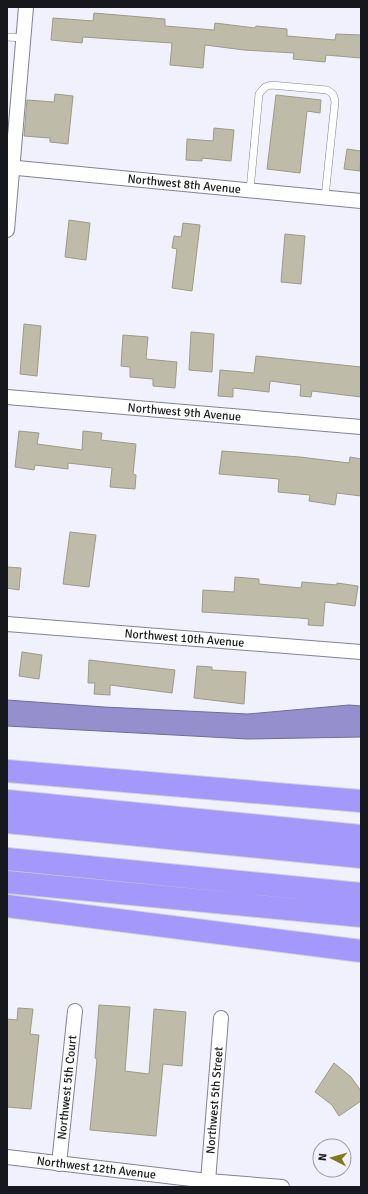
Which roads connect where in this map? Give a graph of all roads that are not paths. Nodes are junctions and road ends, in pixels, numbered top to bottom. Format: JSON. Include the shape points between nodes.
{"nodes":[{"id":1,"x":26,"y":7,"type":"edge"},
{"id":2,"x":7,"y":37,"type":"edge"},
{"id":3,"x":24,"y":38,"type":"junction"},
{"id":4,"x":10,"y":167,"type":"edge"},
{"id":5,"x":250,"y":190,"type":"junction"},
{"id":6,"x":325,"y":197,"type":"junction"},
{"id":7,"x":361,"y":200,"type":"edge"},
{"id":8,"x":7,"y":230,"type":"edge"},
{"id":9,"x":7,"y":397,"type":"edge"},
{"id":10,"x":361,"y":426,"type":"edge"},
{"id":11,"x":7,"y":624,"type":"edge"},
{"id":12,"x":361,"y":652,"type":"edge"},
{"id":13,"x":7,"y":771,"type":"edge"},
{"id":14,"x":7,"y":801,"type":"edge"},
{"id":15,"x":361,"y":801,"type":"edge"},
{"id":16,"x":7,"y":822,"type":"edge"},
{"id":17,"x":361,"y":836,"type":"edge"},
{"id":18,"x":361,"y":857,"type":"edge"},
{"id":19,"x":7,"y":859,"type":"edge"},
{"id":20,"x":7,"y":882,"type":"edge"},
{"id":21,"x":361,"y":894,"type":"edge"},
{"id":22,"x":7,"y":906,"type":"edge"},
{"id":23,"x":361,"y":916,"type":"edge"},
{"id":24,"x":356,"y":949,"type":"edge"},
{"id":25,"x":75,"y":1011,"type":"dead end"},
{"id":26,"x":221,"y":1018,"type":"dead end"},
{"id":27,"x":7,"y":1157,"type":"edge"},
{"id":28,"x":59,"y":1164,"type":"junction"},
{"id":29,"x":208,"y":1181,"type":"junction"},
{"id":30,"x":282,"y":1187,"type":"edge"}],
"edges":[{"from":1,"to":3,"type":"street"},
{"from":2,"to":3,"type":"lane"},
{"from":3,"to":4,"type":"street"},
{"from":4,"to":5,"type":"street","name":"Northwest 8th Avenue"},
{"from":4,"to":8,"type":"street"},
{"from":5,"to":6,"type":"street","name":"Northwest 8th Avenue"},
{"from":5,"to":6,"type":"lane","via":[[261,90],[271,85],[327,90],[334,96],[335,102]]},
{"from":6,"to":7,"type":"street","name":"Northwest 8th Avenue"},
{"from":9,"to":10,"type":"street","name":"Northwest 9th Avenue"},
{"from":11,"to":12,"type":"street","name":"Northwest 10th Avenue"},
{"from":13,"to":15,"type":"highway"},
{"from":14,"to":17,"type":"highway"},
{"from":16,"to":18,"type":"highway"},
{"from":19,"to":21,"type":"highway"},
{"from":20,"to":23,"type":"highway"},
{"from":22,"to":24,"type":"highway"},
{"from":25,"to":28,"type":"street","name":"Northwest 5th Court"},
{"from":26,"to":29,"type":"street","name":"Northwest 5th Street"},
{"from":27,"to":28,"type":"street","name":"Northwest 12th Avenue"},
{"from":28,"to":29,"type":"street","name":"Northwest 12th Avenue"},
{"from":29,"to":30,"type":"street","name":"Northwest 12th Avenue"}]}
